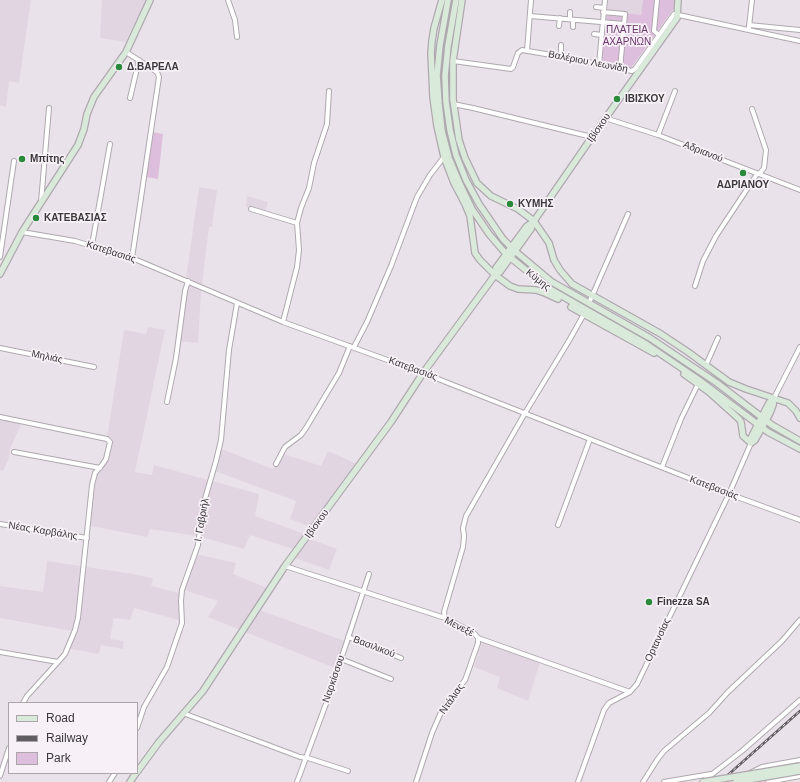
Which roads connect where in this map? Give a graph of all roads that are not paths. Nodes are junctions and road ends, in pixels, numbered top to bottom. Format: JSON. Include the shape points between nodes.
{"nodes":[{"id":1,"x":150,"y":0,"type":"edge"},
{"id":2,"x":228,"y":0,"type":"edge"},
{"id":3,"x":442,"y":0,"type":"edge"},
{"id":4,"x":448,"y":0,"type":"edge"},
{"id":5,"x":456,"y":0,"type":"edge"},
{"id":6,"x":462,"y":0,"type":"edge"},
{"id":7,"x":531,"y":0,"type":"edge"},
{"id":8,"x":604,"y":0,"type":"edge"},
{"id":9,"x":657,"y":0,"type":"edge"},
{"id":10,"x":678,"y":0,"type":"edge"},
{"id":11,"x":752,"y":0,"type":"edge"},
{"id":12,"x":596,"y":7,"type":"dead end"},
{"id":13,"x":751,"y":9,"type":"junction"},
{"id":14,"x":756,"y":9,"type":"dead end"},
{"id":15,"x":604,"y":10,"type":"junction"},
{"id":16,"x":570,"y":12,"type":"dead end"},
{"id":17,"x":678,"y":14,"type":"junction"},
{"id":18,"x":530,"y":16,"type":"junction"},
{"id":19,"x":709,"y":16,"type":"dead end"},
{"id":20,"x":560,"y":18,"type":"junction"},
{"id":21,"x":572,"y":20,"type":"junction"},
{"id":22,"x":709,"y":21,"type":"junction"},
{"id":23,"x":603,"y":22,"type":"junction"},
{"id":24,"x":781,"y":22,"type":"dead end"},
{"id":25,"x":796,"y":23,"type":"dead end"},
{"id":26,"x":624,"y":24,"type":"junction"},
{"id":27,"x":559,"y":26,"type":"dead end"},
{"id":28,"x":573,"y":27,"type":"dead end"},
{"id":29,"x":749,"y":27,"type":"junction"},
{"id":30,"x":780,"y":28,"type":"junction"},
{"id":31,"x":798,"y":29,"type":"edge"},
{"id":32,"x":594,"y":34,"type":"dead end"},
{"id":33,"x":602,"y":35,"type":"junction"},
{"id":34,"x":659,"y":35,"type":"junction"},
{"id":35,"x":237,"y":37,"type":"dead end"},
{"id":36,"x":800,"y":40,"type":"edge"},
{"id":37,"x":561,"y":45,"type":"dead end"},
{"id":38,"x":527,"y":51,"type":"junction"},
{"id":39,"x":126,"y":52,"type":"junction"},
{"id":40,"x":561,"y":57,"type":"junction"},
{"id":41,"x":139,"y":60,"type":"junction"},
{"id":42,"x":453,"y":61,"type":"junction"},
{"id":43,"x":599,"y":64,"type":"junction"},
{"id":44,"x":620,"y":69,"type":"junction"},
{"id":45,"x":675,"y":90,"type":"dead end"},
{"id":46,"x":329,"y":91,"type":"dead end"},
{"id":47,"x":130,"y":98,"type":"dead end"},
{"id":48,"x":453,"y":104,"type":"junction"},
{"id":49,"x":49,"y":108,"type":"dead end"},
{"id":50,"x":752,"y":109,"type":"dead end"},
{"id":51,"x":605,"y":118,"type":"junction"},
{"id":52,"x":658,"y":134,"type":"junction"},
{"id":53,"x":592,"y":137,"type":"junction"},
{"id":54,"x":110,"y":144,"type":"dead end"},
{"id":55,"x":444,"y":157,"type":"junction"},
{"id":56,"x":14,"y":161,"type":"dead end"},
{"id":57,"x":757,"y":174,"type":"junction"},
{"id":58,"x":800,"y":190,"type":"edge"},
{"id":59,"x":41,"y":203,"type":"junction"},
{"id":60,"x":251,"y":210,"type":"dead end"},
{"id":61,"x":628,"y":214,"type":"dead end"},
{"id":62,"x":534,"y":221,"type":"junction"},
{"id":63,"x":297,"y":223,"type":"junction"},
{"id":64,"x":22,"y":232,"type":"junction"},
{"id":65,"x":92,"y":245,"type":"junction"},
{"id":66,"x":513,"y":250,"type":"junction"},
{"id":67,"x":508,"y":256,"type":"junction"},
{"id":68,"x":0,"y":257,"type":"edge"},
{"id":69,"x":132,"y":258,"type":"junction"},
{"id":70,"x":0,"y":274,"type":"edge"},
{"id":71,"x":495,"y":275,"type":"junction"},
{"id":72,"x":188,"y":281,"type":"junction"},
{"id":73,"x":695,"y":286,"type":"dead end"},
{"id":74,"x":592,"y":296,"type":"junction"},
{"id":75,"x":237,"y":303,"type":"junction"},
{"id":76,"x":589,"y":303,"type":"junction"},
{"id":77,"x":584,"y":314,"type":"junction"},
{"id":78,"x":284,"y":322,"type":"junction"},
{"id":79,"x":718,"y":338,"type":"dead end"},
{"id":80,"x":352,"y":347,"type":"junction"},
{"id":81,"x":800,"y":347,"type":"edge"},
{"id":82,"x":0,"y":348,"type":"edge"},
{"id":83,"x":706,"y":365,"type":"junction"},
{"id":84,"x":94,"y":367,"type":"dead end"},
{"id":85,"x":423,"y":372,"type":"junction"},
{"id":86,"x":698,"y":384,"type":"junction"},
{"id":87,"x":774,"y":398,"type":"junction"},
{"id":88,"x":167,"y":402,"type":"dead end"},
{"id":89,"x":526,"y":413,"type":"junction"},
{"id":90,"x":0,"y":417,"type":"edge"},
{"id":91,"x":800,"y":418,"type":"edge"},
{"id":92,"x":763,"y":419,"type":"junction"},
{"id":93,"x":760,"y":426,"type":"junction"},
{"id":94,"x":590,"y":439,"type":"junction"},
{"id":95,"x":800,"y":441,"type":"edge"},
{"id":96,"x":751,"y":444,"type":"junction"},
{"id":97,"x":800,"y":449,"type":"edge"},
{"id":98,"x":14,"y":452,"type":"dead end"},
{"id":99,"x":276,"y":464,"type":"dead end"},
{"id":100,"x":662,"y":467,"type":"junction"},
{"id":101,"x":100,"y":468,"type":"junction"},
{"id":102,"x":729,"y":494,"type":"junction"},
{"id":103,"x":800,"y":520,"type":"edge"},
{"id":104,"x":0,"y":524,"type":"edge"},
{"id":105,"x":558,"y":525,"type":"dead end"},
{"id":106,"x":87,"y":538,"type":"junction"},
{"id":107,"x":285,"y":566,"type":"junction"},
{"id":108,"x":369,"y":574,"type":"dead end"},
{"id":109,"x":364,"y":592,"type":"junction"},
{"id":110,"x":445,"y":618,"type":"junction"},
{"id":111,"x":800,"y":620,"type":"edge"},
{"id":112,"x":348,"y":637,"type":"junction"},
{"id":113,"x":478,"y":638,"type":"junction"},
{"id":114,"x":0,"y":652,"type":"edge"},
{"id":115,"x":341,"y":658,"type":"junction"},
{"id":116,"x":401,"y":658,"type":"dead end"},
{"id":117,"x":58,"y":662,"type":"junction"},
{"id":118,"x":391,"y":679,"type":"dead end"},
{"id":119,"x":630,"y":692,"type":"junction"},
{"id":120,"x":800,"y":700,"type":"edge"},
{"id":121,"x":23,"y":702,"type":"edge"},
{"id":122,"x":183,"y":713,"type":"junction"},
{"id":123,"x":138,"y":725,"type":"edge"},
{"id":124,"x":8,"y":751,"type":"edge"},
{"id":125,"x":305,"y":758,"type":"junction"},
{"id":126,"x":799,"y":762,"type":"edge"},
{"id":127,"x":348,"y":771,"type":"dead end"},
{"id":128,"x":800,"y":771,"type":"edge"},
{"id":129,"x":138,"y":772,"type":"edge"},
{"id":130,"x":712,"y":773,"type":"junction"},
{"id":131,"x":115,"y":774,"type":"edge"},
{"id":132,"x":136,"y":774,"type":"edge"},
{"id":133,"x":0,"y":776,"type":"edge"},
{"id":134,"x":746,"y":776,"type":"junction"},
{"id":135,"x":800,"y":776,"type":"edge"},
{"id":136,"x":109,"y":782,"type":"edge"},
{"id":137,"x":130,"y":782,"type":"edge"},
{"id":138,"x":297,"y":782,"type":"edge"},
{"id":139,"x":416,"y":782,"type":"edge"},
{"id":140,"x":578,"y":782,"type":"edge"},
{"id":141,"x":643,"y":782,"type":"edge"},
{"id":142,"x":664,"y":782,"type":"edge"},
{"id":143,"x":702,"y":782,"type":"edge"},
{"id":144,"x":736,"y":782,"type":"edge"},
{"id":145,"x":739,"y":782,"type":"edge"},
{"id":146,"x":751,"y":782,"type":"edge"},
{"id":147,"x":768,"y":782,"type":"edge"}],
"edges":[{"from":1,"to":39,"type":"street"},
{"from":2,"to":35,"type":"street","via":[[235,20]]},
{"from":3,"to":55,"type":"street","via":[[430,53],[433,97]]},
{"from":4,"to":67,"type":"street","name":"Κύμης","via":[[437,75],[442,132],[466,197],[489,234]]},
{"from":5,"to":66,"type":"street","name":"Κύμης","via":[[445,76],[451,135],[460,167],[472,193],[487,218]]},
{"from":6,"to":42,"type":"street"},
{"from":7,"to":18,"type":"street"},
{"from":8,"to":15,"type":"street"},
{"from":9,"to":34,"type":"street","via":[[654,31]]},
{"from":10,"to":17,"type":"street"},
{"from":11,"to":13,"type":"street"},
{"from":12,"to":15,"type":"street"},
{"from":13,"to":14,"type":"street"},
{"from":13,"to":29,"type":"street"},
{"from":15,"to":23,"type":"street"},
{"from":15,"to":26,"type":"street","via":[[626,14]]},
{"from":16,"to":21,"type":"street"},
{"from":17,"to":22,"type":"street"},
{"from":17,"to":34,"type":"street","name":"Βαλέριου Λεωνίδη","via":[[673,15]]},
{"from":17,"to":51,"type":"street","name":"Ιβίσκου"},
{"from":18,"to":20,"type":"street","via":[[549,15]]},
{"from":18,"to":38,"type":"street","via":[[531,31]]},
{"from":19,"to":22,"type":"street"},
{"from":20,"to":21,"type":"street"},
{"from":20,"to":27,"type":"street"},
{"from":21,"to":23,"type":"street"},
{"from":21,"to":28,"type":"street"},
{"from":22,"to":29,"type":"street"},
{"from":23,"to":26,"type":"street"},
{"from":23,"to":33,"type":"street"},
{"from":24,"to":30,"type":"street"},
{"from":25,"to":31,"type":"street"},
{"from":26,"to":44,"type":"street"},
{"from":29,"to":30,"type":"street"},
{"from":29,"to":36,"type":"street"},
{"from":30,"to":31,"type":"street"},
{"from":32,"to":33,"type":"street"},
{"from":33,"to":43,"type":"street"},
{"from":34,"to":44,"type":"street","name":"Βαλέριου Λεωνίδη","via":[[635,70]]},
{"from":37,"to":40,"type":"street"},
{"from":38,"to":40,"type":"street","name":"Βαλέριου Λεωνίδη"},
{"from":38,"to":42,"type":"street","via":[[518,52],[513,67],[509,69]]},
{"from":39,"to":41,"type":"street"},
{"from":39,"to":59,"type":"street","via":[[94,97],[78,145]]},
{"from":40,"to":43,"type":"street","name":"Βαλέριου Λεωνίδη"},
{"from":41,"to":47,"type":"street"},
{"from":41,"to":69,"type":"street","via":[[157,72],[159,77]]},
{"from":42,"to":48,"type":"street"},
{"from":43,"to":44,"type":"street","name":"Βαλέριου Λεωνίδη"},
{"from":45,"to":52,"type":"street"},
{"from":46,"to":63,"type":"street","via":[[327,124]]},
{"from":48,"to":53,"type":"street"},
{"from":48,"to":62,"type":"street","via":[[459,140],[477,183],[491,196],[518,209]]},
{"from":49,"to":59,"type":"street"},
{"from":50,"to":57,"type":"street","via":[[766,155],[764,168]]},
{"from":51,"to":52,"type":"street","name":"Αδριανού"},
{"from":51,"to":53,"type":"street","name":"Ιβίσκου"},
{"from":52,"to":57,"type":"street","name":"Αδριανού"},
{"from":53,"to":62,"type":"street","name":"Ιβίσκου"},
{"from":54,"to":65,"type":"street"},
{"from":55,"to":71,"type":"street","via":[[470,216],[475,253]]},
{"from":55,"to":80,"type":"street","via":[[417,197],[367,322]]},
{"from":56,"to":68,"type":"street"},
{"from":57,"to":58,"type":"street","name":"Αδριανού"},
{"from":57,"to":73,"type":"street","via":[[706,252]]},
{"from":59,"to":64,"type":"street"},
{"from":60,"to":63,"type":"street"},
{"from":61,"to":74,"type":"street"},
{"from":62,"to":66,"type":"street","name":"Ιβίσκου","via":[[527,226]]},
{"from":62,"to":74,"type":"street","via":[[549,243],[562,274],[572,284]]},
{"from":63,"to":78,"type":"street","via":[[297,267]]},
{"from":64,"to":65,"type":"street","name":"Κατεβασιάς"},
{"from":64,"to":70,"type":"street"},
{"from":65,"to":69,"type":"street","name":"Κατεβασιάς"},
{"from":66,"to":67,"type":"street","name":"Ιβίσκου"},
{"from":66,"to":76,"type":"street","name":"Κύμης","via":[[552,282]]},
{"from":67,"to":71,"type":"street","name":"Ιβίσκου","via":[[496,268]]},
{"from":67,"to":93,"type":"street","name":"Κύμης","via":[[557,294],[669,359]]},
{"from":69,"to":72,"type":"street","name":"Κατεβασιάς"},
{"from":71,"to":77,"type":"street","via":[[510,286],[545,293]]},
{"from":71,"to":85,"type":"street","name":"Ιβίσκου"},
{"from":72,"to":75,"type":"street","name":"Κατεβασιάς"},
{"from":72,"to":88,"type":"street"},
{"from":74,"to":76,"type":"street"},
{"from":74,"to":83,"type":"street","via":[[661,334]]},
{"from":75,"to":78,"type":"street","name":"Κατεβασιάς"},
{"from":75,"to":123,"type":"street","name":"Ι. Γαβριήλ","via":[[229,350],[221,440],[204,502],[197,549],[182,590],[182,623],[167,667],[144,707]]},
{"from":76,"to":92,"type":"street","name":"Κύμης","via":[[674,353]]},
{"from":77,"to":86,"type":"street","via":[[652,352]]},
{"from":77,"to":89,"type":"street"},
{"from":78,"to":80,"type":"street","name":"Κατεβασιάς"},
{"from":79,"to":83,"type":"street"},
{"from":80,"to":85,"type":"street","name":"Κατεβασιάς"},
{"from":80,"to":99,"type":"street","via":[[306,428],[285,447]]},
{"from":81,"to":87,"type":"street"},
{"from":82,"to":84,"type":"street","name":"Μηλιάς"},
{"from":83,"to":87,"type":"street","via":[[729,382]]},
{"from":85,"to":89,"type":"street","name":"Κατεβασιάς"},
{"from":85,"to":107,"type":"street","name":"Ιβίσκου","via":[[391,422]]},
{"from":86,"to":96,"type":"street","via":[[739,419],[743,436]]},
{"from":86,"to":100,"type":"street"},
{"from":87,"to":91,"type":"street","via":[[788,403]]},
{"from":87,"to":92,"type":"street","via":[[769,403]]},
{"from":89,"to":94,"type":"street","name":"Κατεβασιάς"},
{"from":89,"to":110,"type":"street","via":[[466,516],[463,547],[444,612]]},
{"from":90,"to":101,"type":"street","via":[[107,439],[110,442],[106,459]]},
{"from":92,"to":93,"type":"street"},
{"from":92,"to":95,"type":"street","name":"Κύμης"},
{"from":93,"to":96,"type":"street"},
{"from":93,"to":97,"type":"street","name":"Κύμης"},
{"from":94,"to":100,"type":"street","name":"Κατεβασιάς"},
{"from":94,"to":105,"type":"street"},
{"from":96,"to":102,"type":"street","name":"Ορτανσίας"},
{"from":98,"to":101,"type":"street"},
{"from":100,"to":102,"type":"street","name":"Κατεβασιάς"},
{"from":101,"to":106,"type":"street","via":[[95,473],[92,485]]},
{"from":102,"to":103,"type":"street","name":"Κατεβασιάς"},
{"from":102,"to":119,"type":"street","name":"Ορτανσίας","via":[[637,684]]},
{"from":104,"to":106,"type":"street","name":"Νέας Καρβάλης"},
{"from":106,"to":117,"type":"street","via":[[78,618],[69,645]]},
{"from":107,"to":109,"type":"street","name":"Μενεξέ"},
{"from":107,"to":122,"type":"street","name":"Ιβίσκου","via":[[203,690]]},
{"from":108,"to":109,"type":"street","name":"Ναρκίσσου"},
{"from":109,"to":110,"type":"street","name":"Μενεξέ"},
{"from":109,"to":112,"type":"street","name":"Ναρκίσσου"},
{"from":110,"to":113,"type":"street","name":"Μενεξέ"},
{"from":111,"to":141,"type":"street","via":[[709,713],[664,751]]},
{"from":112,"to":115,"type":"street","name":"Ναρκίσσου"},
{"from":112,"to":116,"type":"street","name":"Βασιλικού"},
{"from":113,"to":119,"type":"street","name":"Μενεξέ"},
{"from":113,"to":139,"type":"street","name":"Ντάλιας","via":[[465,680],[442,710],[432,733]]},
{"from":114,"to":117,"type":"street"},
{"from":115,"to":118,"type":"street"},
{"from":115,"to":125,"type":"street","name":"Ναρκίσσου"},
{"from":117,"to":121,"type":"street"},
{"from":119,"to":140,"type":"street","name":"Ορτανσίας","via":[[609,703],[604,710]]},
{"from":120,"to":130,"type":"street","via":[[742,751]]},
{"from":122,"to":125,"type":"street"},
{"from":122,"to":129,"type":"street","name":"Ιβίσκου"},
{"from":124,"to":133,"type":"street"},
{"from":125,"to":127,"type":"street"},
{"from":125,"to":138,"type":"street","name":"Ναρκίσσου"},
{"from":126,"to":134,"type":"street","via":[[762,767]]},
{"from":126,"to":143,"type":"street","bridge":true},
{"from":128,"to":144,"type":"street","bridge":true},
{"from":130,"to":142,"type":"street"},
{"from":130,"to":143,"type":"street"},
{"from":131,"to":136,"type":"street"},
{"from":132,"to":137,"type":"street","name":"Ιβίσκου"},
{"from":134,"to":145,"type":"street"},
{"from":134,"to":146,"type":"street"},
{"from":135,"to":147,"type":"street"}]}
